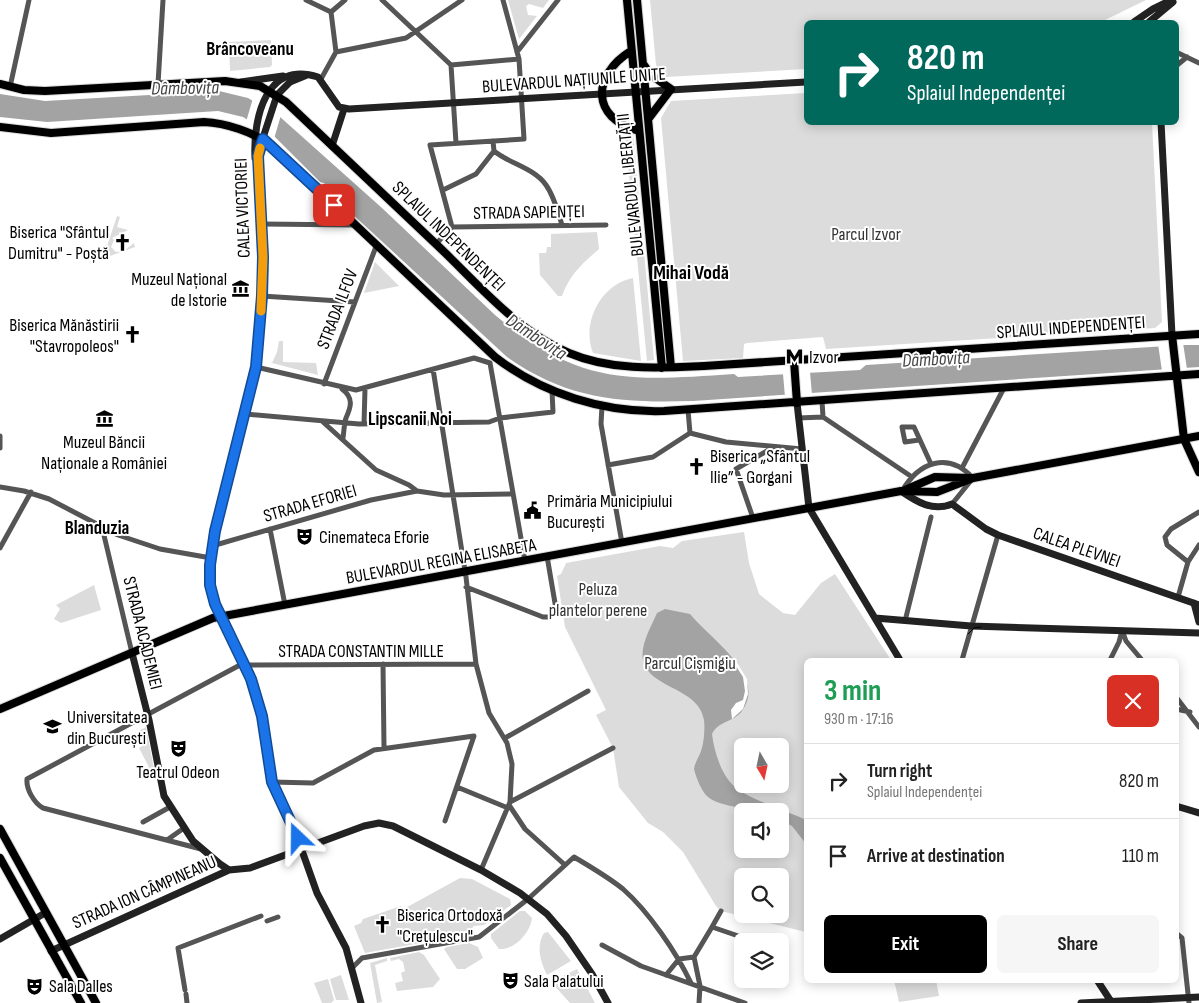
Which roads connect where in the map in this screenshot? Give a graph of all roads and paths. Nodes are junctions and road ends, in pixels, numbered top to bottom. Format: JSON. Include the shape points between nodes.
{"nodes":[{"id":1,"x":29,"y":0,"type":"edge"},
{"id":2,"x":163,"y":0,"type":"edge"},
{"id":3,"x":306,"y":0,"type":"edge"},
{"id":4,"x":345,"y":0,"type":"edge"},
{"id":5,"x":382,"y":0,"type":"edge"},
{"id":6,"x":462,"y":0,"type":"edge"},
{"id":7,"x":503,"y":0,"type":"edge"},
{"id":8,"x":558,"y":0,"type":"edge"},
{"id":9,"x":626,"y":0,"type":"edge"},
{"id":10,"x":637,"y":0,"type":"edge"},
{"id":11,"x":1171,"y":0,"type":"edge"},
{"id":12,"x":1175,"y":0,"type":"edge"},
{"id":13,"x":330,"y":12,"type":"junction"},
{"id":14,"x":1145,"y":14,"type":"junction"},
{"id":15,"x":1137,"y":20,"type":"edge"},
{"id":16,"x":1150,"y":20,"type":"edge"},
{"id":17,"x":1153,"y":20,"type":"edge"},
{"id":18,"x":417,"y":32,"type":"junction"},
{"id":19,"x":631,"y":51,"type":"junction"},
{"id":20,"x":336,"y":52,"type":"junction"},
{"id":21,"x":517,"y":52,"type":"junction"},
{"id":22,"x":1179,"y":54,"type":"edge"},
{"id":23,"x":1187,"y":58,"type":"junction"},
{"id":24,"x":518,"y":59,"type":"junction"},
{"id":25,"x":1199,"y":63,"type":"edge"},
{"id":26,"x":451,"y":64,"type":"junction"},
{"id":27,"x":1179,"y":64,"type":"edge"},
{"id":28,"x":644,"y":65,"type":"junction"},
{"id":29,"x":288,"y":75,"type":"junction"},
{"id":30,"x":307,"y":75,"type":"junction"},
{"id":31,"x":321,"y":79,"type":"junction"},
{"id":32,"x":241,"y":82,"type":"junction"},
{"id":33,"x":804,"y":82,"type":"edge"},
{"id":34,"x":0,"y":84,"type":"edge"},
{"id":35,"x":158,"y":84,"type":"junction"},
{"id":36,"x":10,"y":87,"type":"junction"},
{"id":37,"x":671,"y":89,"type":"junction"},
{"id":38,"x":268,"y":90,"type":"junction"},
{"id":39,"x":647,"y":90,"type":"junction"},
{"id":40,"x":636,"y":92,"type":"junction"},
{"id":41,"x":601,"y":94,"type":"junction"},
{"id":42,"x":277,"y":95,"type":"junction"},
{"id":43,"x":522,"y":99,"type":"junction"},
{"id":44,"x":454,"y":103,"type":"junction"},
{"id":45,"x":344,"y":109,"type":"junction"},
{"id":46,"x":649,"y":119,"type":"junction"},
{"id":47,"x":1161,"y":125,"type":"edge"},
{"id":48,"x":2,"y":128,"type":"edge"},
{"id":49,"x":640,"y":131,"type":"junction"},
{"id":50,"x":261,"y":136,"type":"junction"},
{"id":51,"x":493,"y":141,"type":"junction"},
{"id":52,"x":456,"y":143,"type":"junction"},
{"id":53,"x":332,"y":146,"type":"junction"},
{"id":54,"x":494,"y":150,"type":"junction"},
{"id":55,"x":442,"y":190,"type":"junction"},
{"id":56,"x":262,"y":224,"type":"junction"},
{"id":57,"x":356,"y":225,"type":"junction"},
{"id":58,"x":562,"y":225,"type":"junction"},
{"id":59,"x":606,"y":225,"type":"dead end"},
{"id":60,"x":452,"y":227,"type":"junction"},
{"id":61,"x":377,"y":244,"type":"junction"},
{"id":62,"x":436,"y":244,"type":"junction"},
{"id":63,"x":262,"y":296,"type":"junction"},
{"id":64,"x":355,"y":302,"type":"junction"},
{"id":65,"x":1199,"y":334,"type":"edge"},
{"id":66,"x":1171,"y":340,"type":"junction"},
{"id":67,"x":493,"y":360,"type":"junction"},
{"id":68,"x":794,"y":361,"type":"junction"},
{"id":69,"x":256,"y":367,"type":"junction"},
{"id":70,"x":671,"y":367,"type":"junction"},
{"id":71,"x":662,"y":368,"type":"junction"},
{"id":72,"x":433,"y":369,"type":"junction"},
{"id":73,"x":1176,"y":373,"type":"junction"},
{"id":74,"x":1199,"y":374,"type":"edge"},
{"id":75,"x":324,"y":384,"type":"junction"},
{"id":76,"x":365,"y":388,"type":"junction"},
{"id":77,"x":1004,"y":388,"type":"junction"},
{"id":78,"x":342,"y":389,"type":"junction"},
{"id":79,"x":552,"y":391,"type":"junction"},
{"id":80,"x":797,"y":400,"type":"junction"},
{"id":81,"x":822,"y":401,"type":"junction"},
{"id":82,"x":602,"y":406,"type":"junction"},
{"id":83,"x":688,"y":410,"type":"junction"},
{"id":84,"x":246,"y":414,"type":"junction"},
{"id":85,"x":823,"y":417,"type":"junction"},
{"id":86,"x":500,"y":418,"type":"junction"},
{"id":87,"x":798,"y":418,"type":"junction"},
{"id":88,"x":322,"y":421,"type":"junction"},
{"id":89,"x":346,"y":423,"type":"junction"},
{"id":90,"x":364,"y":424,"type":"junction"},
{"id":91,"x":441,"y":425,"type":"junction"},
{"id":92,"x":690,"y":433,"type":"junction"},
{"id":93,"x":0,"y":436,"type":"edge"},
{"id":94,"x":1199,"y":436,"type":"edge"},
{"id":95,"x":342,"y":438,"type":"junction"},
{"id":96,"x":1184,"y":439,"type":"junction"},
{"id":97,"x":919,"y":440,"type":"dead end"},
{"id":98,"x":0,"y":448,"type":"edge"},
{"id":99,"x":772,"y":448,"type":"junction"},
{"id":100,"x":802,"y":449,"type":"junction"},
{"id":101,"x":931,"y":464,"type":"junction"},
{"id":102,"x":608,"y":465,"type":"junction"},
{"id":103,"x":962,"y":468,"type":"junction"},
{"id":104,"x":1199,"y":472,"type":"edge"},
{"id":105,"x":912,"y":477,"type":"junction"},
{"id":106,"x":973,"y":478,"type":"junction"},
{"id":107,"x":0,"y":487,"type":"edge"},
{"id":108,"x":417,"y":491,"type":"junction"},
{"id":109,"x":901,"y":491,"type":"junction"},
{"id":110,"x":31,"y":492,"type":"junction"},
{"id":111,"x":513,"y":494,"type":"junction"},
{"id":112,"x":452,"y":495,"type":"junction"},
{"id":113,"x":952,"y":504,"type":"junction"},
{"id":114,"x":809,"y":508,"type":"junction"},
{"id":115,"x":1199,"y":512,"type":"edge"},
{"id":116,"x":931,"y":517,"type":"dead end"},
{"id":117,"x":753,"y":518,"type":"junction"},
{"id":118,"x":102,"y":527,"type":"junction"},
{"id":119,"x":270,"y":529,"type":"junction"},
{"id":120,"x":998,"y":535,"type":"junction"},
{"id":121,"x":622,"y":543,"type":"junction"},
{"id":122,"x":1199,"y":545,"type":"edge"},
{"id":123,"x":212,"y":546,"type":"junction"},
{"id":124,"x":0,"y":548,"type":"edge"},
{"id":125,"x":547,"y":556,"type":"junction"},
{"id":126,"x":211,"y":558,"type":"junction"},
{"id":127,"x":525,"y":561,"type":"junction"},
{"id":128,"x":1188,"y":562,"type":"junction"},
{"id":129,"x":465,"y":572,"type":"junction"},
{"id":130,"x":466,"y":587,"type":"junction"},
{"id":131,"x":1178,"y":597,"type":"junction"},
{"id":132,"x":1196,"y":604,"type":"edge"},
{"id":133,"x":284,"y":605,"type":"junction"},
{"id":134,"x":221,"y":616,"type":"junction"},
{"id":135,"x":875,"y":618,"type":"junction"},
{"id":136,"x":905,"y":621,"type":"junction"},
{"id":137,"x":1199,"y":622,"type":"edge"},
{"id":138,"x":970,"y":626,"type":"junction"},
{"id":139,"x":1122,"y":630,"type":"junction"},
{"id":140,"x":1199,"y":633,"type":"edge"},
{"id":141,"x":132,"y":653,"type":"junction"},
{"id":142,"x":899,"y":658,"type":"edge"},
{"id":143,"x":964,"y":658,"type":"edge"},
{"id":144,"x":1111,"y":658,"type":"edge"},
{"id":145,"x":1140,"y":658,"type":"edge"},
{"id":146,"x":246,"y":664,"type":"junction"},
{"id":147,"x":384,"y":664,"type":"junction"},
{"id":148,"x":476,"y":664,"type":"junction"},
{"id":149,"x":588,"y":691,"type":"dead end"},
{"id":150,"x":1179,"y":700,"type":"edge"},
{"id":151,"x":0,"y":709,"type":"edge"},
{"id":152,"x":1179,"y":710,"type":"edge"},
{"id":153,"x":1190,"y":712,"type":"junction"},
{"id":154,"x":148,"y":714,"type":"junction"},
{"id":155,"x":1199,"y":727,"type":"edge"},
{"id":156,"x":505,"y":738,"type":"junction"},
{"id":157,"x":384,"y":748,"type":"junction"},
{"id":158,"x":613,"y":748,"type":"dead end"},
{"id":159,"x":272,"y":782,"type":"junction"},
{"id":160,"x":457,"y":787,"type":"junction"},
{"id":161,"x":509,"y":805,"type":"junction"},
{"id":162,"x":170,"y":807,"type":"junction"},
{"id":163,"x":1179,"y":807,"type":"edge"},
{"id":164,"x":1199,"y":813,"type":"edge"},
{"id":165,"x":445,"y":821,"type":"dead end"},
{"id":166,"x":142,"y":822,"type":"dead end"},
{"id":167,"x":184,"y":828,"type":"junction"},
{"id":168,"x":0,"y":829,"type":"edge"},
{"id":169,"x":167,"y":840,"type":"junction"},
{"id":170,"x":202,"y":849,"type":"junction"},
{"id":171,"x":300,"y":850,"type":"junction"},
{"id":172,"x":0,"y":858,"type":"edge"},
{"id":173,"x":565,"y":865,"type":"junction"},
{"id":174,"x":230,"y":870,"type":"junction"},
{"id":175,"x":481,"y":870,"type":"junction"},
{"id":176,"x":528,"y":899,"type":"junction"},
{"id":177,"x":721,"y":911,"type":"dead end"},
{"id":178,"x":45,"y":912,"type":"junction"},
{"id":179,"x":261,"y":916,"type":"dead end"},
{"id":180,"x":278,"y":917,"type":"dead end"},
{"id":181,"x":34,"y":919,"type":"junction"},
{"id":182,"x":268,"y":921,"type":"dead end"},
{"id":183,"x":712,"y":927,"type":"junction"},
{"id":184,"x":734,"y":935,"type":"edge"},
{"id":185,"x":1179,"y":936,"type":"edge"},
{"id":186,"x":0,"y":939,"type":"edge"},
{"id":187,"x":63,"y":945,"type":"junction"},
{"id":188,"x":602,"y":946,"type":"dead end"},
{"id":189,"x":51,"y":951,"type":"junction"},
{"id":190,"x":694,"y":957,"type":"junction"},
{"id":191,"x":679,"y":959,"type":"junction"},
{"id":192,"x":352,"y":968,"type":"junction"},
{"id":193,"x":666,"y":975,"type":"junction"},
{"id":194,"x":692,"y":983,"type":"junction"},
{"id":195,"x":1099,"y":983,"type":"edge"},
{"id":196,"x":700,"y":986,"type":"junction"},
{"id":197,"x":1199,"y":996,"type":"edge"},
{"id":198,"x":1189,"y":1000,"type":"edge"},
{"id":199,"x":1111,"y":1001,"type":"edge"},
{"id":200,"x":81,"y":1003,"type":"edge"},
{"id":201,"x":96,"y":1003,"type":"edge"},
{"id":202,"x":187,"y":1003,"type":"edge"},
{"id":203,"x":362,"y":1003,"type":"edge"},
{"id":204,"x":608,"y":1003,"type":"edge"},
{"id":205,"x":699,"y":1003,"type":"edge"},
{"id":206,"x":745,"y":1003,"type":"edge"},
{"id":207,"x":1081,"y":1003,"type":"edge"}],
"edges":[{"from":1,"to":36,"type":"street"},
{"from":2,"to":35,"type":"street"},
{"from":3,"to":13,"type":"street"},
{"from":4,"to":13,"type":"street"},
{"from":5,"to":18,"type":"street"},
{"from":6,"to":18,"type":"street"},
{"from":7,"to":21,"type":"street"},
{"from":8,"to":21,"type":"street"},
{"from":9,"to":19,"type":"main road","name":"BULEVARDUL LIBERTĂȚII"},
{"from":10,"to":28,"type":"main road","name":"BULEVARDUL LIBERTĂȚII"},
{"from":11,"to":14,"type":"main road"},
{"from":12,"to":17,"type":"main road"},
{"from":13,"to":20,"type":"street"},
{"from":14,"to":15,"type":"main road"},
{"from":14,"to":16,"type":"main road"},
{"from":18,"to":20,"type":"street","via":[[406,38]]},
{"from":18,"to":26,"type":"street"},
{"from":19,"to":40,"type":"main road","name":"BULEVARDUL LIBERTĂȚII"},
{"from":19,"to":41,"type":"main road","via":[[609,70]]},
{"from":20,"to":31,"type":"street"},
{"from":21,"to":24,"type":"street"},
{"from":22,"to":23,"type":"street"},
{"from":23,"to":25,"type":"street"},
{"from":23,"to":27,"type":"street"},
{"from":24,"to":26,"type":"street"},
{"from":24,"to":43,"type":"street"},
{"from":26,"to":44,"type":"street"},
{"from":28,"to":37,"type":"main road"},
{"from":28,"to":39,"type":"main road","name":"BULEVARDUL LIBERTĂȚII"},
{"from":29,"to":30,"type":"main road"},
{"from":29,"to":32,"type":"main road"},
{"from":29,"to":38,"type":"main road"},
{"from":30,"to":31,"type":"main road"},
{"from":30,"to":42,"type":"main road","via":[[290,82]]},
{"from":31,"to":45,"type":"main road"},
{"from":32,"to":35,"type":"main road","name":"SPLAIUL INDEPENDENȚEI"},
{"from":32,"to":38,"type":"main road","name":"SPLAIUL INDEPENDENȚEI"},
{"from":33,"to":37,"type":"main road","name":"BULEVARDUL NAȚIUNILE UNITE"},
{"from":34,"to":36,"type":"main road","name":"SPLAIUL INDEPENDENȚEI"},
{"from":35,"to":36,"type":"main road","name":"SPLAIUL INDEPENDENȚEI","via":[[54,91]]},
{"from":37,"to":39,"type":"main road","name":"BULEVARDUL NAȚIUNILE UNITE"},
{"from":37,"to":46,"type":"main road"},
{"from":38,"to":42,"type":"main road","name":"SPLAIUL INDEPENDENȚEI"},
{"from":38,"to":50,"type":"main road","via":[[257,127]]},
{"from":39,"to":40,"type":"main road","name":"BULEVARDUL NAȚIUNILE UNITE"},
{"from":39,"to":46,"type":"main road","name":"BULEVARDUL LIBERTĂȚII"},
{"from":40,"to":41,"type":"main road","name":"BULEVARDUL NAȚIUNILE UNITE"},
{"from":40,"to":49,"type":"main road","name":"BULEVARDUL LIBERTĂȚII"},
{"from":41,"to":43,"type":"main road","name":"BULEVARDUL NAȚIUNILE UNITE"},
{"from":41,"to":49,"type":"main road","via":[[610,116],[622,125]]},
{"from":42,"to":50,"type":"main road"},
{"from":42,"to":53,"type":"main road","name":"SPLAIUL INDEPENDENȚEI"},
{"from":43,"to":44,"type":"main road","name":"BULEVARDUL NAȚIUNILE UNITE"},
{"from":43,"to":51,"type":"street","via":[[524,139]]},
{"from":44,"to":45,"type":"main road","name":"BULEVARDUL NAȚIUNILE UNITE"},
{"from":44,"to":52,"type":"street"},
{"from":45,"to":53,"type":"main road"},
{"from":46,"to":70,"type":"main road","name":"BULEVARDUL LIBERTĂȚII"},
{"from":47,"to":66,"type":"main road"},
{"from":48,"to":50,"type":"main road","via":[[51,133],[204,122]]},
{"from":49,"to":71,"type":"main road","name":"BULEVARDUL LIBERTĂȚII"},
{"from":50,"to":56,"type":"main road","name":"CALEA VICTORIEI","via":[[258,156]]},
{"from":50,"to":57,"type":"main road"},
{"from":50,"to":69,"type":"main road","name":"CALEA VICTORIEI","via":[[259,274],[253,360]]},
{"from":51,"to":52,"type":"street"},
{"from":51,"to":54,"type":"street"},
{"from":52,"to":55,"type":"street","via":[[430,145]]},
{"from":53,"to":62,"type":"main road","name":"SPLAIUL INDEPENDENȚEI"},
{"from":54,"to":55,"type":"street","via":[[476,174]]},
{"from":54,"to":58,"type":"street","via":[[546,185]]},
{"from":55,"to":60,"type":"street"},
{"from":56,"to":57,"type":"street"},
{"from":56,"to":63,"type":"main road","name":"CALEA VICTORIEI"},
{"from":57,"to":61,"type":"main road"},
{"from":58,"to":59,"type":"street","name":"STRADA SAPIENȚEI"},
{"from":58,"to":60,"type":"street","name":"STRADA SAPIENȚEI"},
{"from":60,"to":62,"type":"street"},
{"from":61,"to":64,"type":"street","name":"STRADA ILFOV"},
{"from":61,"to":67,"type":"main road"},
{"from":62,"to":71,"type":"main road","name":"SPLAIUL INDEPENDENȚEI","via":[[509,314],[555,346],[599,362]]},
{"from":63,"to":64,"type":"street"},
{"from":63,"to":69,"type":"main road","name":"CALEA VICTORIEI"},
{"from":64,"to":75,"type":"street","name":"STRADA ILFOV"},
{"from":65,"to":66,"type":"main road","name":"SPLAIUL INDEPENDENȚEI"},
{"from":66,"to":68,"type":"main road","name":"SPLAIUL INDEPENDENȚEI"},
{"from":66,"to":73,"type":"main road"},
{"from":67,"to":72,"type":"street","via":[[474,358]]},
{"from":67,"to":79,"type":"main road"},
{"from":67,"to":86,"type":"street"},
{"from":68,"to":70,"type":"main road","name":"SPLAIUL INDEPENDENȚEI"},
{"from":68,"to":80,"type":"main road"},
{"from":69,"to":75,"type":"street"},
{"from":69,"to":84,"type":"main road","name":"CALEA VICTORIEI"},
{"from":70,"to":71,"type":"main road","name":"SPLAIUL INDEPENDENȚEI"},
{"from":72,"to":76,"type":"street"},
{"from":72,"to":91,"type":"street"},
{"from":73,"to":74,"type":"main road"},
{"from":73,"to":77,"type":"main road"},
{"from":73,"to":96,"type":"main road"},
{"from":75,"to":78,"type":"street"},
{"from":76,"to":78,"type":"street"},
{"from":76,"to":90,"type":"street"},
{"from":77,"to":81,"type":"main road"},
{"from":77,"to":103,"type":"street"},
{"from":78,"to":89,"type":"street","via":[[351,402]]},
{"from":79,"to":82,"type":"main road"},
{"from":79,"to":86,"type":"street","via":[[553,412]]},
{"from":80,"to":81,"type":"main road"},
{"from":80,"to":83,"type":"main road"},
{"from":80,"to":87,"type":"main road"},
{"from":81,"to":85,"type":"street"},
{"from":82,"to":83,"type":"main road","via":[[644,411]]},
{"from":82,"to":102,"type":"street","via":[[601,424]]},
{"from":83,"to":92,"type":"street"},
{"from":84,"to":88,"type":"street"},
{"from":84,"to":123,"type":"main road","name":"CALEA VICTORIEI"},
{"from":85,"to":87,"type":"street"},
{"from":85,"to":105,"type":"street"},
{"from":86,"to":91,"type":"street","via":[[489,422]]},
{"from":86,"to":111,"type":"street"},
{"from":87,"to":100,"type":"main road"},
{"from":88,"to":89,"type":"street"},
{"from":88,"to":95,"type":"street"},
{"from":89,"to":90,"type":"street"},
{"from":89,"to":95,"type":"street"},
{"from":90,"to":91,"type":"street"},
{"from":91,"to":112,"type":"street"},
{"from":92,"to":99,"type":"street"},
{"from":92,"to":102,"type":"street","via":[[653,457]]},
{"from":93,"to":98,"type":"street"},
{"from":94,"to":96,"type":"main road"},
{"from":95,"to":108,"type":"street","via":[[376,470]]},
{"from":96,"to":104,"type":"main road"},
{"from":96,"to":106,"type":"main road"},
{"from":97,"to":101,"type":"street"},
{"from":99,"to":100,"type":"street"},
{"from":99,"to":117,"type":"street","via":[[736,469]]},
{"from":100,"to":114,"type":"main road"},
{"from":101,"to":103,"type":"street","via":[[945,462]]},
{"from":101,"to":105,"type":"street","via":[[919,469]]},
{"from":102,"to":121,"type":"street"},
{"from":103,"to":106,"type":"street"},
{"from":105,"to":109,"type":"street"},
{"from":106,"to":109,"type":"main road","via":[[944,491]]},
{"from":106,"to":109,"type":"main road","via":[[935,477]]},
{"from":106,"to":113,"type":"street"},
{"from":107,"to":110,"type":"street"},
{"from":108,"to":112,"type":"street"},
{"from":108,"to":119,"type":"street","name":"STRADA EFORIEI","via":[[371,500]]},
{"from":109,"to":113,"type":"main road","via":[[929,506]]},
{"from":109,"to":114,"type":"main road","name":"BULEVARDUL REGINA ELISABETA"},
{"from":110,"to":118,"type":"street","via":[[66,506]]},
{"from":110,"to":124,"type":"street"},
{"from":111,"to":112,"type":"street"},
{"from":111,"to":127,"type":"street"},
{"from":112,"to":129,"type":"street"},
{"from":113,"to":120,"type":"main road","name":"CALEA PLEVNEI"},
{"from":114,"to":117,"type":"main road","name":"BULEVARDUL REGINA ELISABETA"},
{"from":114,"to":135,"type":"main road"},
{"from":115,"to":128,"type":"street","via":[[1170,529],[1165,537],[1168,545]]},
{"from":116,"to":136,"type":"street"},
{"from":117,"to":121,"type":"main road","name":"BULEVARDUL REGINA ELISABETA"},
{"from":118,"to":126,"type":"street","via":[[160,549]]},
{"from":118,"to":141,"type":"street","name":"STRADA ACADEMIEI"},
{"from":119,"to":123,"type":"street","name":"STRADA EFORIEI"},
{"from":119,"to":133,"type":"street"},
{"from":120,"to":131,"type":"main road","name":"CALEA PLEVNEI"},
{"from":120,"to":138,"type":"street"},
{"from":121,"to":125,"type":"main road","name":"BULEVARDUL REGINA ELISABETA"},
{"from":122,"to":128,"type":"street"},
{"from":123,"to":126,"type":"main road","name":"CALEA VICTORIEI"},
{"from":125,"to":127,"type":"main road","name":"BULEVARDUL REGINA ELISABETA"},
{"from":125,"to":130,"type":"street","via":[[556,609],[550,617]]},
{"from":126,"to":134,"type":"main road","name":"CALEA VICTORIEI","via":[[210,591]]},
{"from":127,"to":129,"type":"main road","name":"BULEVARDUL REGINA ELISABETA"},
{"from":128,"to":131,"type":"street"},
{"from":129,"to":130,"type":"street"},
{"from":129,"to":133,"type":"main road","name":"BULEVARDUL REGINA ELISABETA"},
{"from":130,"to":148,"type":"street"},
{"from":131,"to":132,"type":"main road","name":"CALEA PLEVNEI"},
{"from":132,"to":137,"type":"main road"},
{"from":133,"to":134,"type":"main road","name":"BULEVARDUL REGINA ELISABETA"},
{"from":134,"to":141,"type":"main road","name":"BULEVARDUL REGINA ELISABETA"},
{"from":134,"to":146,"type":"main road","name":"CALEA VICTORIEI"},
{"from":135,"to":136,"type":"main road"},
{"from":135,"to":142,"type":"main road"},
{"from":136,"to":138,"type":"main road"},
{"from":138,"to":139,"type":"main road"},
{"from":138,"to":143,"type":"street"},
{"from":139,"to":140,"type":"main road"},
{"from":139,"to":144,"type":"street"},
{"from":139,"to":145,"type":"street"},
{"from":141,"to":151,"type":"main road","name":"BULEVARDUL REGINA ELISABETA"},
{"from":141,"to":154,"type":"main road","name":"STRADA ACADEMIEI"},
{"from":146,"to":147,"type":"street","name":"STRADA CONSTANTIN MILLE"},
{"from":146,"to":154,"type":"street"},
{"from":146,"to":159,"type":"main road","name":"CALEA VICTORIEI","via":[[260,709]]},
{"from":147,"to":148,"type":"street","name":"STRADA CONSTANTIN MILLE"},
{"from":147,"to":157,"type":"street"},
{"from":148,"to":156,"type":"street","via":[[489,713]]},
{"from":149,"to":156,"type":"street"},
{"from":150,"to":153,"type":"street"},
{"from":152,"to":153,"type":"street"},
{"from":153,"to":155,"type":"street"},
{"from":154,"to":162,"type":"main road","name":"STRADA ACADEMIEI","via":[[161,785]]},
{"from":154,"to":169,"type":"street","via":[[28,778],[27,786],[42,808]]},
{"from":156,"to":161,"type":"street","via":[[512,764]]},
{"from":157,"to":159,"type":"street","via":[[369,752],[316,782]]},
{"from":157,"to":160,"type":"street","via":[[474,736]]},
{"from":158,"to":161,"type":"street"},
{"from":159,"to":171,"type":"main road","name":"CALEA VICTORIEI","via":[[295,830]]},
{"from":160,"to":161,"type":"street"},
{"from":160,"to":165,"type":"street"},
{"from":161,"to":173,"type":"street","via":[[529,833]]},
{"from":161,"to":175,"type":"street"},
{"from":162,"to":166,"type":"street"},
{"from":162,"to":167,"type":"main road","name":"STRADA ACADEMIEI"},
{"from":163,"to":164,"type":"main road"},
{"from":167,"to":169,"type":"street"},
{"from":167,"to":170,"type":"main road","name":"STRADA ACADEMIEI"},
{"from":168,"to":178,"type":"main road"},
{"from":169,"to":170,"type":"street"},
{"from":170,"to":174,"type":"main road","name":"STRADA ACADEMIEI"},
{"from":171,"to":174,"type":"main road","name":"STRADA ION CÂMPINEANU","via":[[245,870]]},
{"from":171,"to":175,"type":"main road","name":"STRADA ION CÂMPINEANU","via":[[364,826],[384,824]]},
{"from":171,"to":192,"type":"main road","name":"CALEA VICTORIEI","via":[[317,893],[346,948]]},
{"from":172,"to":181,"type":"main road"},
{"from":173,"to":176,"type":"street"},
{"from":173,"to":191,"type":"street","via":[[574,857],[610,879],[632,898]]},
{"from":174,"to":187,"type":"main road","name":"STRADA ION CÂMPINEANU"},
{"from":175,"to":176,"type":"main road","name":"STRADA ION CÂMPINEANU"},
{"from":176,"to":192,"type":"street","via":[[479,937],[362,958]]},
{"from":176,"to":204,"type":"main road","name":"STRADA ION CÂMPINEANU","via":[[547,914],[566,936]]},
{"from":177,"to":183,"type":"street"},
{"from":178,"to":181,"type":"main road"},
{"from":178,"to":187,"type":"main road"},
{"from":179,"to":202,"type":"street","via":[[178,948]]},
{"from":180,"to":182,"type":"street"},
{"from":181,"to":186,"type":"main road"},
{"from":181,"to":189,"type":"main road"},
{"from":183,"to":184,"type":"street"},
{"from":183,"to":190,"type":"street"},
{"from":185,"to":198,"type":"street","via":[[1182,938]]},
{"from":187,"to":189,"type":"main road","name":"STRADA ION CÂMPINEANU"},
{"from":187,"to":201,"type":"main road"},
{"from":188,"to":193,"type":"street"},
{"from":189,"to":200,"type":"main road"},
{"from":190,"to":191,"type":"street"},
{"from":190,"to":196,"type":"street"},
{"from":191,"to":193,"type":"street"},
{"from":191,"to":194,"type":"street"},
{"from":192,"to":203,"type":"main road","name":"CALEA VICTORIEI"},
{"from":193,"to":194,"type":"street"},
{"from":194,"to":196,"type":"street"},
{"from":195,"to":199,"type":"main road"},
{"from":196,"to":205,"type":"street"},
{"from":196,"to":206,"type":"street"},
{"from":197,"to":198,"type":"main road"},
{"from":198,"to":199,"type":"main road"},
{"from":199,"to":207,"type":"main road"}]}
